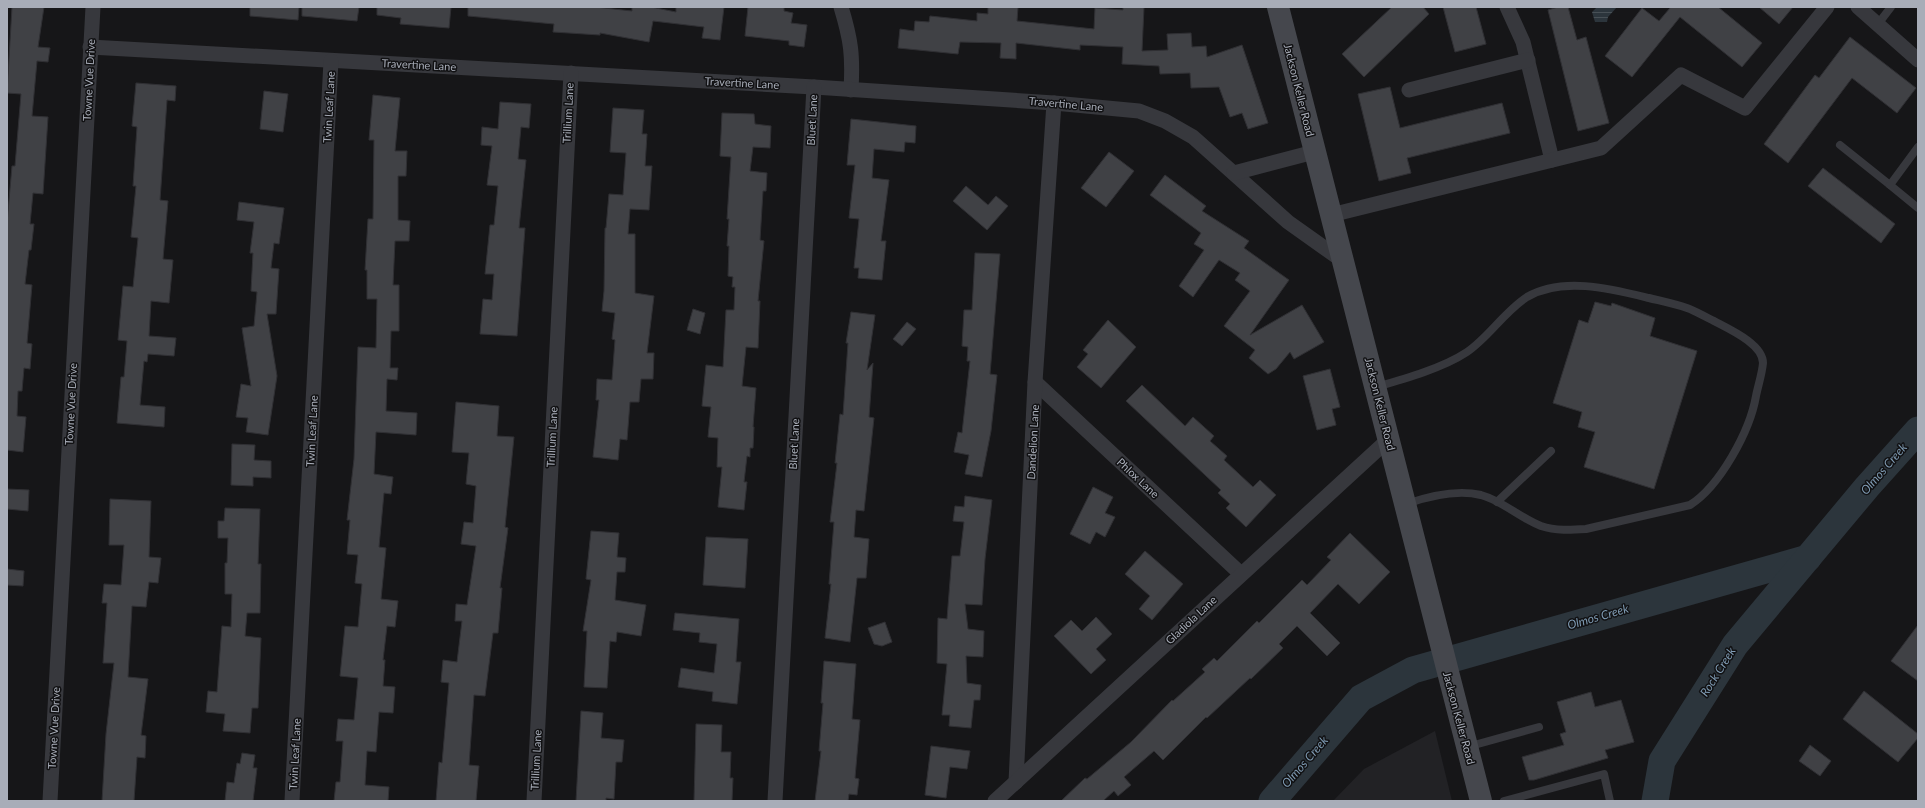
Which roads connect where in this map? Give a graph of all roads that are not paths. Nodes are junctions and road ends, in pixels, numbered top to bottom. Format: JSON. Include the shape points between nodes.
{"nodes":[{"id":1,"x":93,"y":7,"type":"edge"},
{"id":2,"x":841,"y":7,"type":"edge"},
{"id":3,"x":1278,"y":7,"type":"edge"},
{"id":4,"x":1506,"y":7,"type":"edge"},
{"id":5,"x":1827,"y":7,"type":"edge"},
{"id":6,"x":1858,"y":7,"type":"edge"},
{"id":7,"x":1891,"y":7,"type":"edge"},
{"id":8,"x":1878,"y":24,"type":"junction"},
{"id":9,"x":90,"y":47,"type":"junction"},
{"id":10,"x":331,"y":60,"type":"junction"},
{"id":11,"x":1528,"y":60,"type":"junction"},
{"id":12,"x":1918,"y":60,"type":"edge"},
{"id":13,"x":570,"y":73,"type":"junction"},
{"id":14,"x":814,"y":87,"type":"junction"},
{"id":15,"x":851,"y":90,"type":"junction"},
{"id":16,"x":1409,"y":90,"type":"dead end"},
{"id":17,"x":1054,"y":103,"type":"junction"},
{"id":18,"x":1840,"y":145,"type":"dead end"},
{"id":19,"x":1918,"y":147,"type":"edge"},
{"id":20,"x":1314,"y":152,"type":"junction"},
{"id":21,"x":1552,"y":160,"type":"junction"},
{"id":22,"x":1234,"y":173,"type":"junction"},
{"id":23,"x":1890,"y":185,"type":"junction"},
{"id":24,"x":1918,"y":208,"type":"edge"},
{"id":25,"x":1331,"y":215,"type":"junction"},
{"id":26,"x":1343,"y":261,"type":"junction"},
{"id":27,"x":1035,"y":382,"type":"junction"},
{"id":28,"x":1376,"y":387,"type":"junction"},
{"id":29,"x":1389,"y":439,"type":"junction"},
{"id":30,"x":1550,"y":451,"type":"dead end"},
{"id":31,"x":1497,"y":502,"type":"junction"},
{"id":32,"x":1405,"y":504,"type":"junction"},
{"id":33,"x":1241,"y":574,"type":"junction"},
{"id":34,"x":1539,"y":727,"type":"dead end"},
{"id":35,"x":1467,"y":747,"type":"junction"},
{"id":36,"x":1016,"y":782,"type":"junction"},
{"id":37,"x":50,"y":801,"type":"edge"},
{"id":38,"x":292,"y":801,"type":"edge"},
{"id":39,"x":534,"y":801,"type":"edge"},
{"id":40,"x":775,"y":801,"type":"edge"},
{"id":41,"x":995,"y":801,"type":"edge"},
{"id":42,"x":1481,"y":801,"type":"edge"},
{"id":43,"x":1504,"y":801,"type":"edge"},
{"id":44,"x":1610,"y":801,"type":"edge"}],
"edges":[{"from":1,"to":9,"type":"street","name":"Towne Vue Drive"},
{"from":2,"to":15,"type":"street","via":[[850,35]]},
{"from":3,"to":20,"type":"main road","name":"Jackson Keller Road"},
{"from":4,"to":11,"type":"street","via":[[1523,42]]},
{"from":5,"to":21,"type":"street","via":[[1745,108],[1681,75],[1601,148]]},
{"from":6,"to":8,"type":"street"},
{"from":7,"to":8,"type":"lane"},
{"from":8,"to":12,"type":"street"},
{"from":9,"to":10,"type":"street","name":"Travertine Lane"},
{"from":9,"to":37,"type":"street","name":"Towne Vue Drive"},
{"from":10,"to":13,"type":"street","name":"Travertine Lane"},
{"from":10,"to":38,"type":"street","name":"Twin Leaf Lane"},
{"from":11,"to":16,"type":"street"},
{"from":11,"to":21,"type":"street"},
{"from":13,"to":14,"type":"street","name":"Travertine Lane"},
{"from":13,"to":39,"type":"street","name":"Trillium Lane"},
{"from":14,"to":15,"type":"street","name":"Travertine Lane"},
{"from":14,"to":40,"type":"street","name":"Bluet Lane"},
{"from":15,"to":17,"type":"street","name":"Travertine Lane"},
{"from":17,"to":22,"type":"street","name":"Travertine Lane","via":[[1139,111],[1165,121],[1193,137]]},
{"from":17,"to":27,"type":"street","name":"Dandelion Lane"},
{"from":18,"to":23,"type":"lane"},
{"from":19,"to":23,"type":"lane"},
{"from":20,"to":22,"type":"street"},
{"from":20,"to":25,"type":"main road","name":"Jackson Keller Road"},
{"from":21,"to":25,"type":"street"},
{"from":22,"to":26,"type":"street","name":"Travertine Lane","via":[[1288,222]]},
{"from":23,"to":24,"type":"lane"},
{"from":25,"to":26,"type":"main road","name":"Jackson Keller Road"},
{"from":26,"to":28,"type":"main road","name":"Jackson Keller Road"},
{"from":27,"to":33,"type":"street","name":"Phlox Lane"},
{"from":27,"to":36,"type":"street","name":"Dandelion Lane"},
{"from":28,"to":29,"type":"main road","name":"Jackson Keller Road"},
{"from":28,"to":31,"type":"lane","via":[[1429,370],[1466,353],[1507,312],[1529,296],[1573,285],[1607,287],[1688,308],[1732,330],[1757,348],[1763,362],[1754,412],[1725,469],[1712,488],[1690,505],[1569,531],[1540,526]]},
{"from":29,"to":32,"type":"main road","name":"Jackson Keller Road"},
{"from":29,"to":33,"type":"street","name":"Gladiola Lane"},
{"from":30,"to":31,"type":"lane"},
{"from":31,"to":32,"type":"lane","via":[[1481,495],[1457,492],[1426,497]]},
{"from":32,"to":35,"type":"main road","name":"Jackson Keller Road"},
{"from":33,"to":36,"type":"street","name":"Gladiola Lane"},
{"from":34,"to":35,"type":"lane"},
{"from":35,"to":42,"type":"main road","name":"Jackson Keller Road"},
{"from":36,"to":41,"type":"street","name":"Gladiola Lane"},
{"from":43,"to":44,"type":"lane","via":[[1604,774]]}]}
